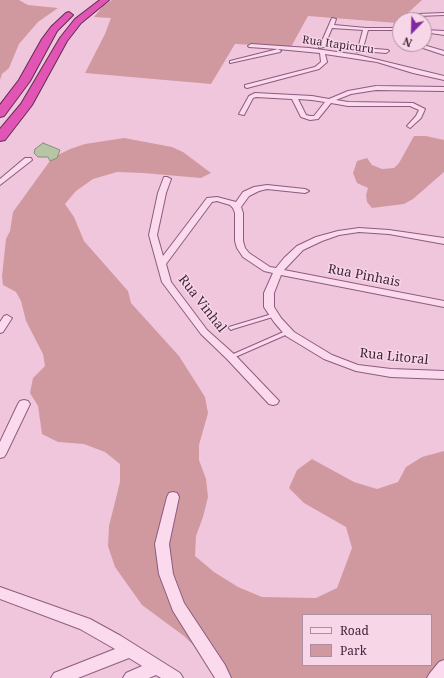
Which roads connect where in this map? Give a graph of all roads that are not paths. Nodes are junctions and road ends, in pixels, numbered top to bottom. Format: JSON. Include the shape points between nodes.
{"nodes":[{"id":1,"x":103,"y":1,"type":"edge"},
{"id":2,"x":83,"y":4,"type":"edge"},
{"id":3,"x":432,"y":14,"type":"edge"},
{"id":4,"x":444,"y":14,"type":"edge"},
{"id":5,"x":334,"y":19,"type":"dead end"},
{"id":6,"x":331,"y":26,"type":"junction"},
{"id":7,"x":392,"y":29,"type":"edge"},
{"id":8,"x":366,"y":30,"type":"junction"},
{"id":9,"x":432,"y":32,"type":"edge"},
{"id":10,"x":392,"y":33,"type":"edge"},
{"id":11,"x":444,"y":33,"type":"edge"},
{"id":12,"x":252,"y":46,"type":"dead end"},
{"id":13,"x":291,"y":49,"type":"junction"},
{"id":14,"x":321,"y":49,"type":"junction"},
{"id":15,"x":432,"y":49,"type":"edge"},
{"id":16,"x":386,"y":52,"type":"dead end"},
{"id":17,"x":444,"y":53,"type":"edge"},
{"id":18,"x":232,"y":62,"type":"dead end"},
{"id":19,"x":444,"y":78,"type":"edge"},
{"id":20,"x":247,"y":86,"type":"dead end"},
{"id":21,"x":444,"y":90,"type":"edge"},
{"id":22,"x":294,"y":97,"type":"junction"},
{"id":23,"x":329,"y":101,"type":"junction"},
{"id":24,"x":0,"y":113,"type":"edge"},
{"id":25,"x":242,"y":114,"type":"dead end"},
{"id":26,"x":410,"y":126,"type":"dead end"},
{"id":27,"x":0,"y":137,"type":"edge"},
{"id":28,"x":28,"y":160,"type":"dead end"},
{"id":29,"x":167,"y":179,"type":"dead end"},
{"id":30,"x":0,"y":183,"type":"edge"},
{"id":31,"x":305,"y":191,"type":"dead end"},
{"id":32,"x":237,"y":207,"type":"junction"},
{"id":33,"x":444,"y":241,"type":"edge"},
{"id":34,"x":162,"y":263,"type":"junction"},
{"id":35,"x":278,"y":272,"type":"junction"},
{"id":36,"x":444,"y":304,"type":"edge"},
{"id":37,"x":274,"y":315,"type":"junction"},
{"id":38,"x":7,"y":318,"type":"dead end"},
{"id":39,"x":230,"y":328,"type":"dead end"},
{"id":40,"x":0,"y":330,"type":"edge"},
{"id":41,"x":288,"y":332,"type":"junction"},
{"id":42,"x":231,"y":357,"type":"junction"},
{"id":43,"x":444,"y":375,"type":"edge"},
{"id":44,"x":273,"y":401,"type":"dead end"},
{"id":45,"x":24,"y":404,"type":"dead end"},
{"id":46,"x":0,"y":454,"type":"edge"},
{"id":47,"x":173,"y":497,"type":"dead end"},
{"id":48,"x":0,"y":594,"type":"edge"},
{"id":49,"x":130,"y":650,"type":"junction"},
{"id":50,"x":157,"y":667,"type":"junction"},
{"id":51,"x":444,"y":667,"type":"edge"},
{"id":52,"x":59,"y":678,"type":"edge"},
{"id":53,"x":131,"y":678,"type":"edge"},
{"id":54,"x":175,"y":678,"type":"edge"},
{"id":55,"x":223,"y":678,"type":"edge"},
{"id":56,"x":435,"y":678,"type":"edge"}],
"edges":[{"from":1,"to":27,"type":"highway","via":[[78,22],[63,40],[26,105]]},
{"from":2,"to":24,"type":"highway","via":[[54,29],[24,81]]},
{"from":3,"to":4,"type":"street"},
{"from":5,"to":6,"type":"street"},
{"from":6,"to":8,"type":"street"},
{"from":6,"to":14,"type":"street"},
{"from":7,"to":8,"type":"street"},
{"from":8,"to":10,"type":"street"},
{"from":8,"to":16,"type":"street","via":[[360,50]]},
{"from":9,"to":11,"type":"street"},
{"from":12,"to":13,"type":"street","name":"Rua Itapicuru"},
{"from":13,"to":14,"type":"street","name":"Rua Itapicuru"},
{"from":13,"to":18,"type":"street"},
{"from":14,"to":19,"type":"street","name":"Rua Itapicuru"},
{"from":14,"to":20,"type":"street","via":[[324,62],[317,68]]},
{"from":15,"to":17,"type":"street"},
{"from":21,"to":23,"type":"street","via":[[362,89],[344,93]]},
{"from":22,"to":23,"type":"street"},
{"from":22,"to":23,"type":"street","via":[[303,116],[310,118],[316,118]]},
{"from":22,"to":25,"type":"street","via":[[255,95],[251,97]]},
{"from":23,"to":26,"type":"street","via":[[419,106],[422,114]]},
{"from":28,"to":30,"type":"street"},
{"from":29,"to":34,"type":"street","name":"Rua Vinhal","via":[[153,235]]},
{"from":31,"to":32,"type":"street","via":[[267,187],[257,189],[246,194]]},
{"from":32,"to":34,"type":"street","via":[[233,203],[210,200]]},
{"from":32,"to":35,"type":"street","via":[[241,248],[257,264]]},
{"from":33,"to":35,"type":"street","name":"Rua Litoral","via":[[389,232],[359,230],[338,233],[300,248]]},
{"from":34,"to":42,"type":"street","name":"Rua Vinhal","via":[[167,282],[204,332]]},
{"from":35,"to":36,"type":"street","name":"Rua Pinhais"},
{"from":35,"to":37,"type":"street","name":"Rua Litoral","via":[[269,293],[269,307]]},
{"from":37,"to":39,"type":"lane"},
{"from":37,"to":41,"type":"street","name":"Rua Litoral"},
{"from":38,"to":40,"type":"street"},
{"from":41,"to":42,"type":"lane"},
{"from":41,"to":43,"type":"street","name":"Rua Litoral","via":[[328,357],[356,368],[391,373]]},
{"from":42,"to":44,"type":"street","name":"Rua Vinhal"},
{"from":45,"to":46,"type":"street"},
{"from":47,"to":55,"type":"street","via":[[162,544],[166,574],[178,606]]},
{"from":48,"to":49,"type":"street","via":[[85,624]]},
{"from":49,"to":50,"type":"street"},
{"from":49,"to":52,"type":"street"},
{"from":50,"to":53,"type":"street"},
{"from":50,"to":54,"type":"street"},
{"from":51,"to":56,"type":"street"}]}
